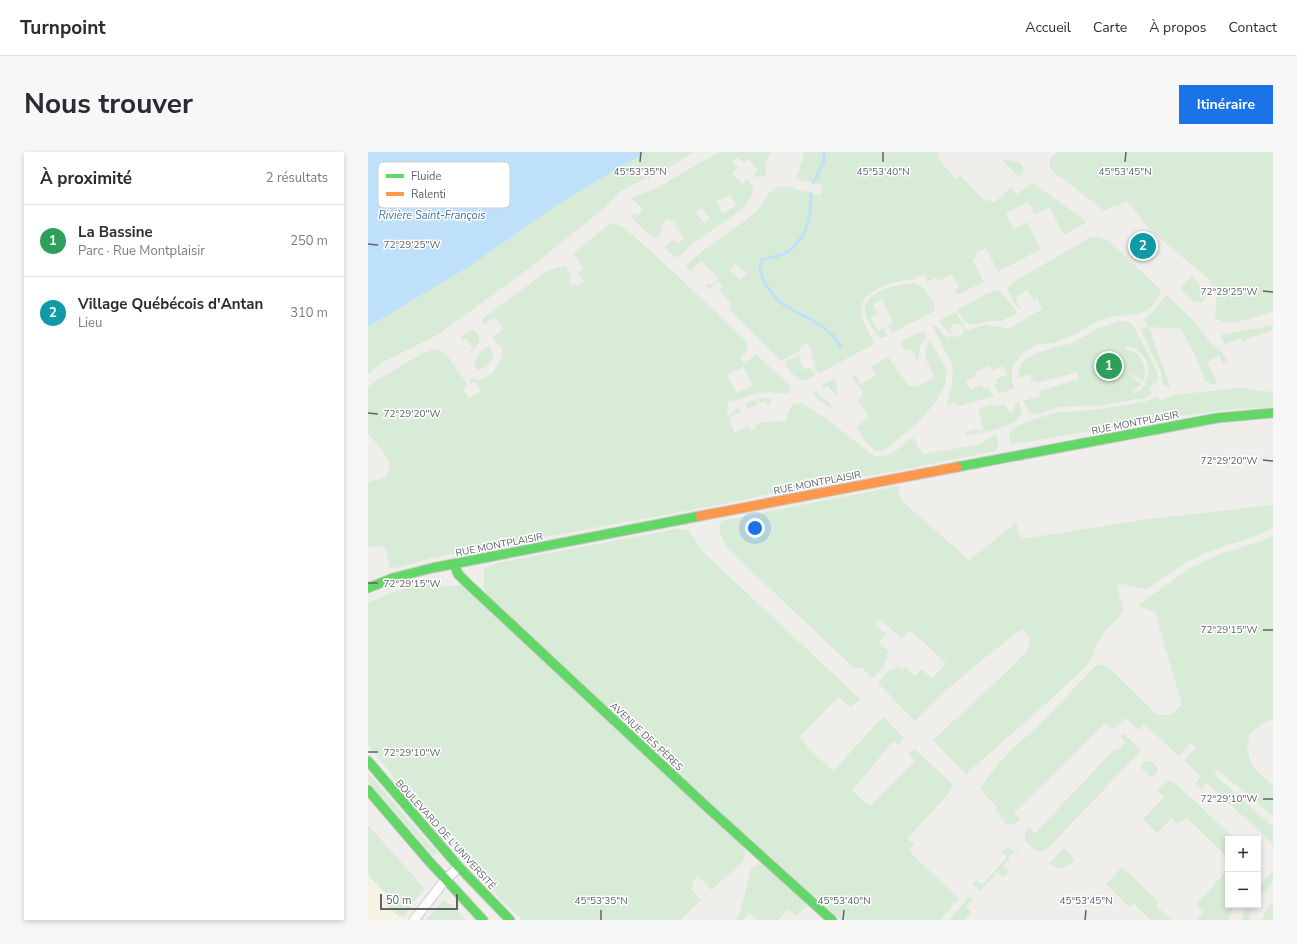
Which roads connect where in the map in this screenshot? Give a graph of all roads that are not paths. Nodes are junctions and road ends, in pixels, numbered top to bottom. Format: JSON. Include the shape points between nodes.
{"nodes":[{"id":1,"x":1273,"y":413,"type":"edge"},
{"id":2,"x":454,"y":564,"type":"junction"},
{"id":3,"x":368,"y":588,"type":"edge"},
{"id":4,"x":368,"y":761,"type":"edge"},
{"id":5,"x":368,"y":790,"type":"edge"},
{"id":6,"x":459,"y":867,"type":"junction"},
{"id":7,"x":446,"y":880,"type":"junction"},
{"id":8,"x":414,"y":920,"type":"edge"},
{"id":9,"x":483,"y":920,"type":"edge"},
{"id":10,"x":510,"y":920,"type":"edge"},
{"id":11,"x":832,"y":920,"type":"edge"}],
"edges":[{"from":1,"to":2,"type":"street","name":"RUE MONTPLAISIR","via":[[1217,418],[1160,428]]},
{"from":2,"to":3,"type":"street","name":"RUE MONTPLAISIR","via":[[403,575]]},
{"from":2,"to":11,"type":"street","name":"AVENUE DES PÈRES","via":[[458,574],[472,589]]},
{"from":4,"to":6,"type":"street","name":"BOULEVARD DE L'UNIVERSITÉ"},
{"from":5,"to":7,"type":"street"},
{"from":6,"to":7,"type":"street"},
{"from":6,"to":10,"type":"street","name":"BOULEVARD DE L'UNIVERSITÉ"},
{"from":7,"to":8,"type":"street"},
{"from":7,"to":9,"type":"street"}]}
